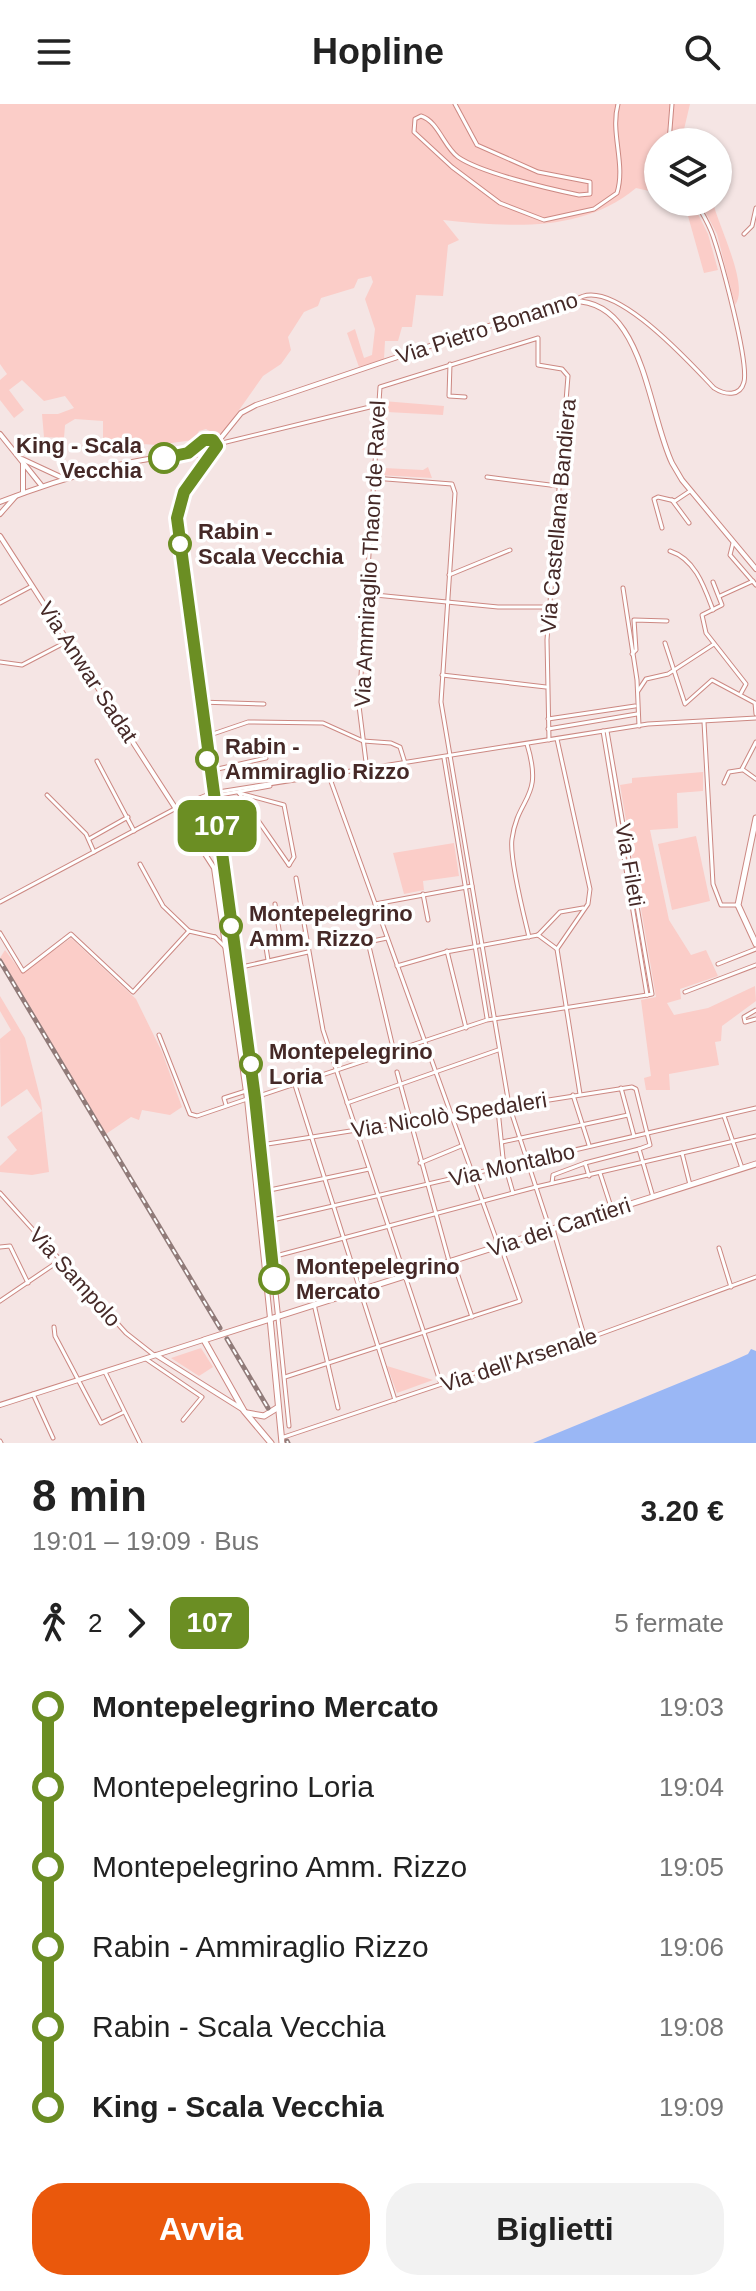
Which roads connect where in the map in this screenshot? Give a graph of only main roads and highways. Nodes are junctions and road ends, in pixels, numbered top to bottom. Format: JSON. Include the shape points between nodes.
{"nodes":[{"id":1,"x":756,"y":818,"type":"edge"},
{"id":2,"x":756,"y":946,"type":"edge"},
{"id":3,"x":756,"y":1164,"type":"edge"},
{"id":4,"x":270,"y":1318,"type":"junction"},
{"id":5,"x":278,"y":1407,"type":"junction"},
{"id":6,"x":244,"y":1411,"type":"junction"},
{"id":7,"x":281,"y":1441,"type":"edge"},
{"id":8,"x":271,"y":1443,"type":"edge"}],
"edges":[{"from":1,"to":2,"type":"main road","via":[[738,905]]},
{"from":3,"to":4,"type":"main road","name":"Via dei Cantieri"},
{"from":4,"to":5,"type":"main road"},
{"from":4,"to":6,"type":"main road","name":"Via dei Cantieri","via":[[204,1340]]},
{"from":5,"to":6,"type":"main road","via":[[264,1416]]},
{"from":5,"to":7,"type":"main road"},
{"from":6,"to":8,"type":"main road"}]}
